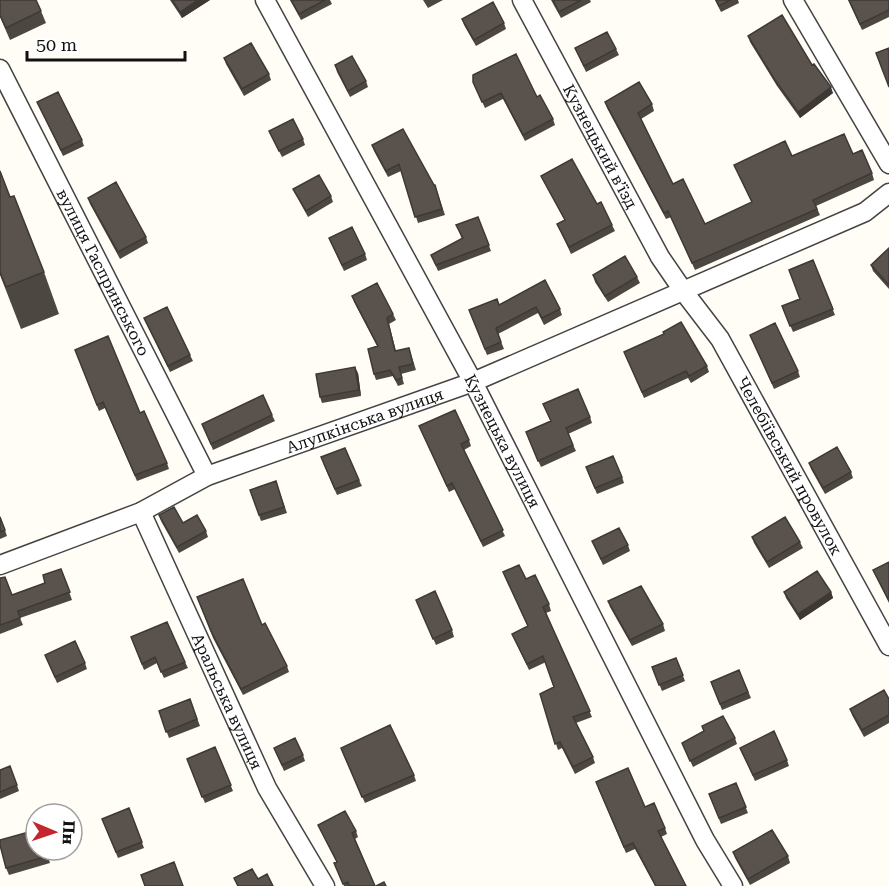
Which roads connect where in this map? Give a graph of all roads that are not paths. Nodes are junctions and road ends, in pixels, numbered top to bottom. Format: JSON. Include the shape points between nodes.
{"nodes":[{"id":1,"x":266,"y":0,"type":"edge"},
{"id":2,"x":522,"y":0,"type":"edge"},
{"id":3,"x":793,"y":0,"type":"edge"},
{"id":4,"x":0,"y":69,"type":"edge"},
{"id":5,"x":889,"y":164,"type":"edge"},
{"id":6,"x":889,"y":193,"type":"edge"},
{"id":7,"x":684,"y":292,"type":"junction"},
{"id":8,"x":473,"y":382,"type":"junction"},
{"id":9,"x":207,"y":476,"type":"junction"},
{"id":10,"x":141,"y":512,"type":"junction"},
{"id":11,"x":0,"y":565,"type":"edge"},
{"id":12,"x":889,"y":646,"type":"edge"},
{"id":13,"x":325,"y":886,"type":"edge"},
{"id":14,"x":733,"y":886,"type":"edge"}],
"edges":[{"from":1,"to":8,"type":"street","name":"Кузнецька вулиця"},
{"from":2,"to":7,"type":"street","name":"Кузнецький в’їзд","via":[[660,257]]},
{"from":3,"to":5,"type":"street"},
{"from":4,"to":9,"type":"street","name":"вулиця Гаспринського"},
{"from":6,"to":7,"type":"street","name":"Алупкінська вулиця","via":[[865,212]]},
{"from":7,"to":8,"type":"street","name":"Алупкінська вулиця"},
{"from":7,"to":12,"type":"street","name":"Челебіївський провулок","via":[[720,339]]},
{"from":8,"to":9,"type":"street","name":"Алупкінська вулиця"},
{"from":8,"to":14,"type":"street","name":"Кузнецька вулиця","via":[[705,840]]},
{"from":9,"to":10,"type":"street","name":"Алупкінська вулиця"},
{"from":10,"to":11,"type":"street","name":"Алупкінська вулиця"},
{"from":10,"to":13,"type":"street","name":"Аральська вулиця","via":[[267,788]]}]}
